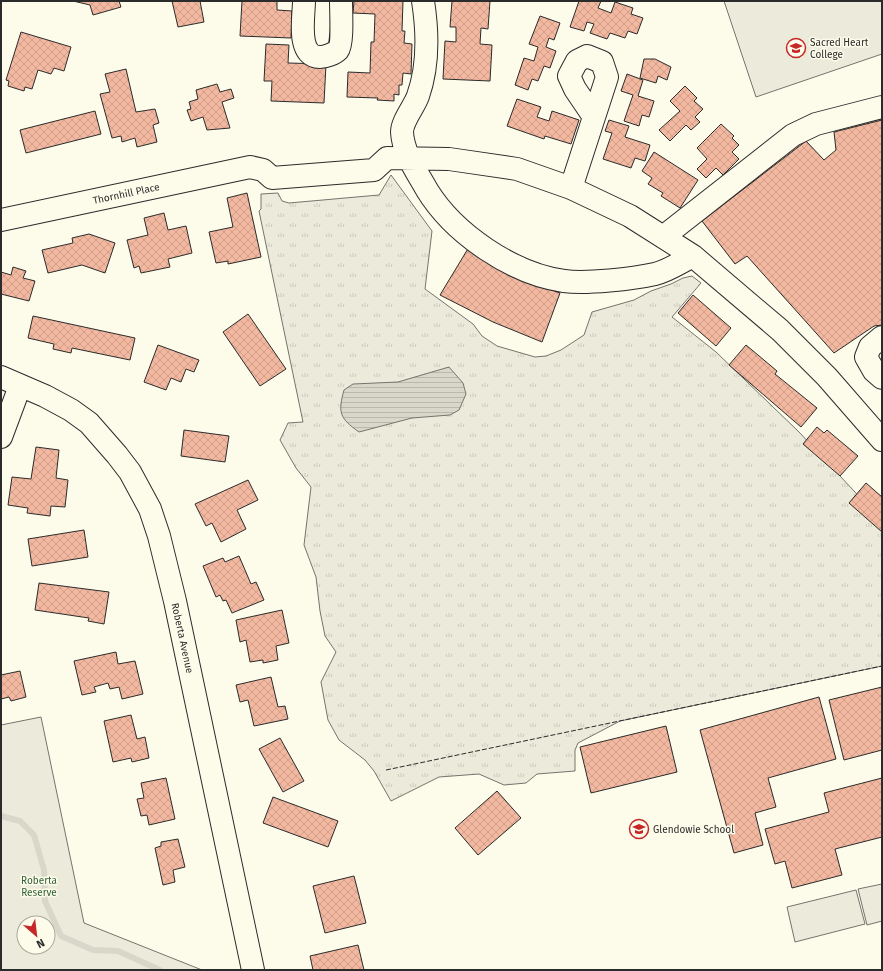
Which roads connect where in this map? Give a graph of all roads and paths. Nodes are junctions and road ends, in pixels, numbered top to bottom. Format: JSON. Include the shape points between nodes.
{"nodes":[{"id":1,"x":304,"y":1,"type":"edge"},
{"id":2,"x":341,"y":1,"type":"edge"},
{"id":3,"x":423,"y":1,"type":"edge"},
{"id":4,"x":882,"y":107,"type":"edge"},
{"id":5,"x":594,"y":117,"type":"dead end"},
{"id":6,"x":409,"y":159,"type":"junction"},
{"id":7,"x":571,"y":188,"type":"junction"},
{"id":8,"x":1,"y":220,"type":"edge"},
{"id":9,"x":663,"y":237,"type":"junction"},
{"id":10,"x":693,"y":256,"type":"junction"},
{"id":11,"x":882,"y":337,"type":"edge"},
{"id":12,"x":882,"y":378,"type":"edge"},
{"id":13,"x":10,"y":382,"type":"edge"},
{"id":14,"x":1,"y":436,"type":"edge"},
{"id":15,"x":882,"y":440,"type":"edge"},
{"id":16,"x":253,"y":970,"type":"edge"}],
"edges":[{"from":1,"to":2,"type":"street","via":[[304,46],[308,52],[320,57],[338,50]]},
{"from":3,"to":6,"type":"street","via":[[428,30],[424,80],[402,131]]},
{"from":4,"to":9,"type":"street","via":[[816,124],[793,134]]},
{"from":5,"to":7,"type":"street"},
{"from":6,"to":7,"type":"street","via":[[449,159],[517,169]]},
{"from":6,"to":8,"type":"street","name":"Thornhill Place","via":[[387,158],[374,170],[272,178],[263,170],[250,167]]},
{"from":6,"to":10,"type":"street","via":[[432,197],[451,220],[478,244],[524,270],[565,281],[596,281],[656,274]]},
{"from":7,"to":9,"type":"street","via":[[630,216]]},
{"from":9,"to":10,"type":"street"},
{"from":10,"to":15,"type":"street","via":[[780,330],[827,377]]},
{"from":11,"to":12,"type":"street","via":[[870,347],[866,357],[874,371]]},
{"from":13,"to":14,"type":"street"},
{"from":13,"to":16,"type":"street","name":"Roberta Avenue","via":[[45,396],[89,423],[126,466],[150,509],[175,601]]}]}
